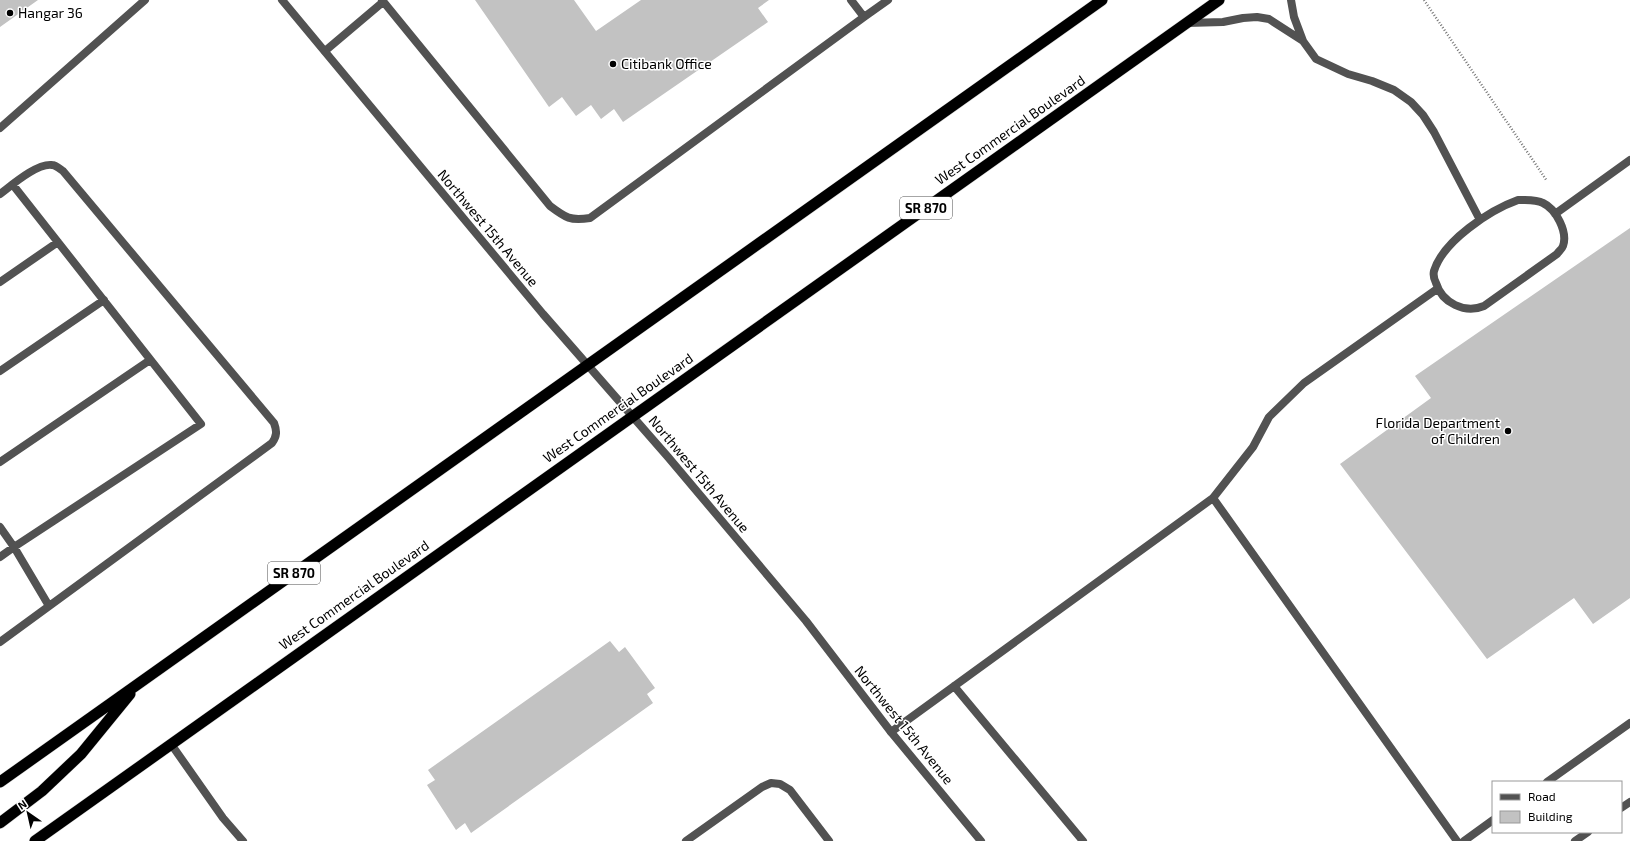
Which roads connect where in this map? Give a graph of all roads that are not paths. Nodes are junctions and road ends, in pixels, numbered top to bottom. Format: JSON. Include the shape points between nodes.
{"nodes":[{"id":1,"x":282,"y":0,"type":"edge"},
{"id":2,"x":851,"y":0,"type":"edge"},
{"id":3,"x":888,"y":0,"type":"edge"},
{"id":4,"x":1102,"y":0,"type":"edge"},
{"id":5,"x":1219,"y":0,"type":"edge"},
{"id":6,"x":1291,"y":0,"type":"edge"},
{"id":7,"x":141,"y":1,"type":"edge"},
{"id":8,"x":383,"y":1,"type":"edge"},
{"id":9,"x":864,"y":17,"type":"junction"},
{"id":10,"x":1187,"y":23,"type":"junction"},
{"id":11,"x":1303,"y":40,"type":"junction"},
{"id":12,"x":325,"y":51,"type":"junction"},
{"id":13,"x":0,"y":128,"type":"edge"},
{"id":14,"x":1630,"y":160,"type":"edge"},
{"id":15,"x":13,"y":185,"type":"junction"},
{"id":16,"x":0,"y":194,"type":"edge"},
{"id":17,"x":1555,"y":214,"type":"junction"},
{"id":18,"x":1480,"y":220,"type":"junction"},
{"id":19,"x":58,"y":242,"type":"junction"},
{"id":20,"x":0,"y":282,"type":"edge"},
{"id":21,"x":1437,"y":289,"type":"junction"},
{"id":22,"x":104,"y":300,"type":"junction"},
{"id":23,"x":150,"y":360,"type":"junction"},
{"id":24,"x":588,"y":364,"type":"junction"},
{"id":25,"x":0,"y":371,"type":"edge"},
{"id":26,"x":633,"y":416,"type":"junction"},
{"id":27,"x":0,"y":462,"type":"edge"},
{"id":28,"x":1213,"y":498,"type":"junction"},
{"id":29,"x":0,"y":527,"type":"edge"},
{"id":30,"x":14,"y":547,"type":"junction"},
{"id":31,"x":0,"y":557,"type":"edge"},
{"id":32,"x":49,"y":606,"type":"junction"},
{"id":33,"x":0,"y":642,"type":"edge"},
{"id":34,"x":139,"y":682,"type":"junction"},
{"id":35,"x":954,"y":686,"type":"junction"},
{"id":36,"x":1630,"y":724,"type":"edge"},
{"id":37,"x":891,"y":732,"type":"junction"},
{"id":38,"x":171,"y":744,"type":"junction"},
{"id":39,"x":1548,"y":781,"type":"edge"},
{"id":40,"x":0,"y":782,"type":"edge"},
{"id":41,"x":1492,"y":821,"type":"edge"},
{"id":42,"x":0,"y":823,"type":"edge"},
{"id":43,"x":1587,"y":833,"type":"edge"},
{"id":44,"x":35,"y":841,"type":"edge"},
{"id":45,"x":243,"y":841,"type":"edge"},
{"id":46,"x":686,"y":841,"type":"edge"},
{"id":47,"x":829,"y":841,"type":"edge"},
{"id":48,"x":981,"y":841,"type":"edge"},
{"id":49,"x":1083,"y":841,"type":"edge"},
{"id":50,"x":1457,"y":841,"type":"edge"},
{"id":51,"x":1464,"y":841,"type":"edge"},
{"id":52,"x":1575,"y":841,"type":"edge"}],
"edges":[{"from":1,"to":12,"type":"street","name":"Northwest 15th Avenue"},
{"from":2,"to":9,"type":"street"},
{"from":3,"to":9,"type":"street"},
{"from":4,"to":24,"type":"highway","number":"SR 870"},
{"from":5,"to":10,"type":"highway","name":"West Commercial Boulevard","number":"SR 870"},
{"from":6,"to":11,"type":"street","via":[[1294,17]]},
{"from":7,"to":13,"type":"street"},
{"from":8,"to":9,"type":"street","via":[[550,206],[564,216],[576,220],[590,218]]},
{"from":8,"to":12,"type":"street"},
{"from":10,"to":11,"type":"street","via":[[1263,18],[1269,19]]},
{"from":10,"to":26,"type":"highway","name":"West Commercial Boulevard","number":"SR 870"},
{"from":11,"to":18,"type":"street","via":[[1316,59],[1330,67],[1394,90],[1411,102],[1434,132]]},
{"from":12,"to":24,"type":"street","name":"Northwest 15th Avenue","via":[[543,314]]},
{"from":14,"to":17,"type":"street"},
{"from":15,"to":16,"type":"street"},
{"from":15,"to":19,"type":"street"},
{"from":15,"to":32,"type":"street","via":[[43,165],[53,165],[63,171],[274,423],[276,431],[272,443]]},
{"from":17,"to":18,"type":"street","via":[[1542,202],[1518,200]]},
{"from":17,"to":21,"type":"street","via":[[1563,231],[1563,247],[1557,254],[1484,306],[1467,309],[1454,305]]},
{"from":18,"to":21,"type":"street","via":[[1455,241],[1440,259],[1434,273]]},
{"from":19,"to":20,"type":"street"},
{"from":19,"to":22,"type":"street"},
{"from":21,"to":28,"type":"street","via":[[1304,383],[1284,401],[1269,416],[1253,447]]},
{"from":22,"to":23,"type":"street"},
{"from":22,"to":25,"type":"street"},
{"from":23,"to":27,"type":"street"},
{"from":23,"to":30,"type":"street","via":[[201,424]]},
{"from":24,"to":26,"type":"street","name":"Northwest 15th Avenue"},
{"from":24,"to":34,"type":"highway","number":"SR 870"},
{"from":26,"to":37,"type":"street","name":"Northwest 15th Avenue","via":[[806,621]]},
{"from":26,"to":38,"type":"highway","name":"West Commercial Boulevard","number":"SR 870"},
{"from":28,"to":35,"type":"street"},
{"from":28,"to":50,"type":"street"},
{"from":29,"to":30,"type":"street"},
{"from":30,"to":31,"type":"street"},
{"from":30,"to":32,"type":"street"},
{"from":32,"to":33,"type":"street"},
{"from":34,"to":40,"type":"highway","number":"SR 870"},
{"from":34,"to":42,"type":"highway","via":[[81,754],[42,790]]},
{"from":35,"to":37,"type":"street"},
{"from":35,"to":49,"type":"street"},
{"from":36,"to":39,"type":"street"},
{"from":37,"to":48,"type":"street","name":"Northwest 15th Avenue"},
{"from":38,"to":44,"type":"highway","name":"West Commercial Boulevard","number":"SR 870"},
{"from":38,"to":45,"type":"street","via":[[223,818]]},
{"from":41,"to":51,"type":"street"},
{"from":43,"to":52,"type":"street"},
{"from":46,"to":47,"type":"street","via":[[771,783],[780,784],[790,790]]}]}
